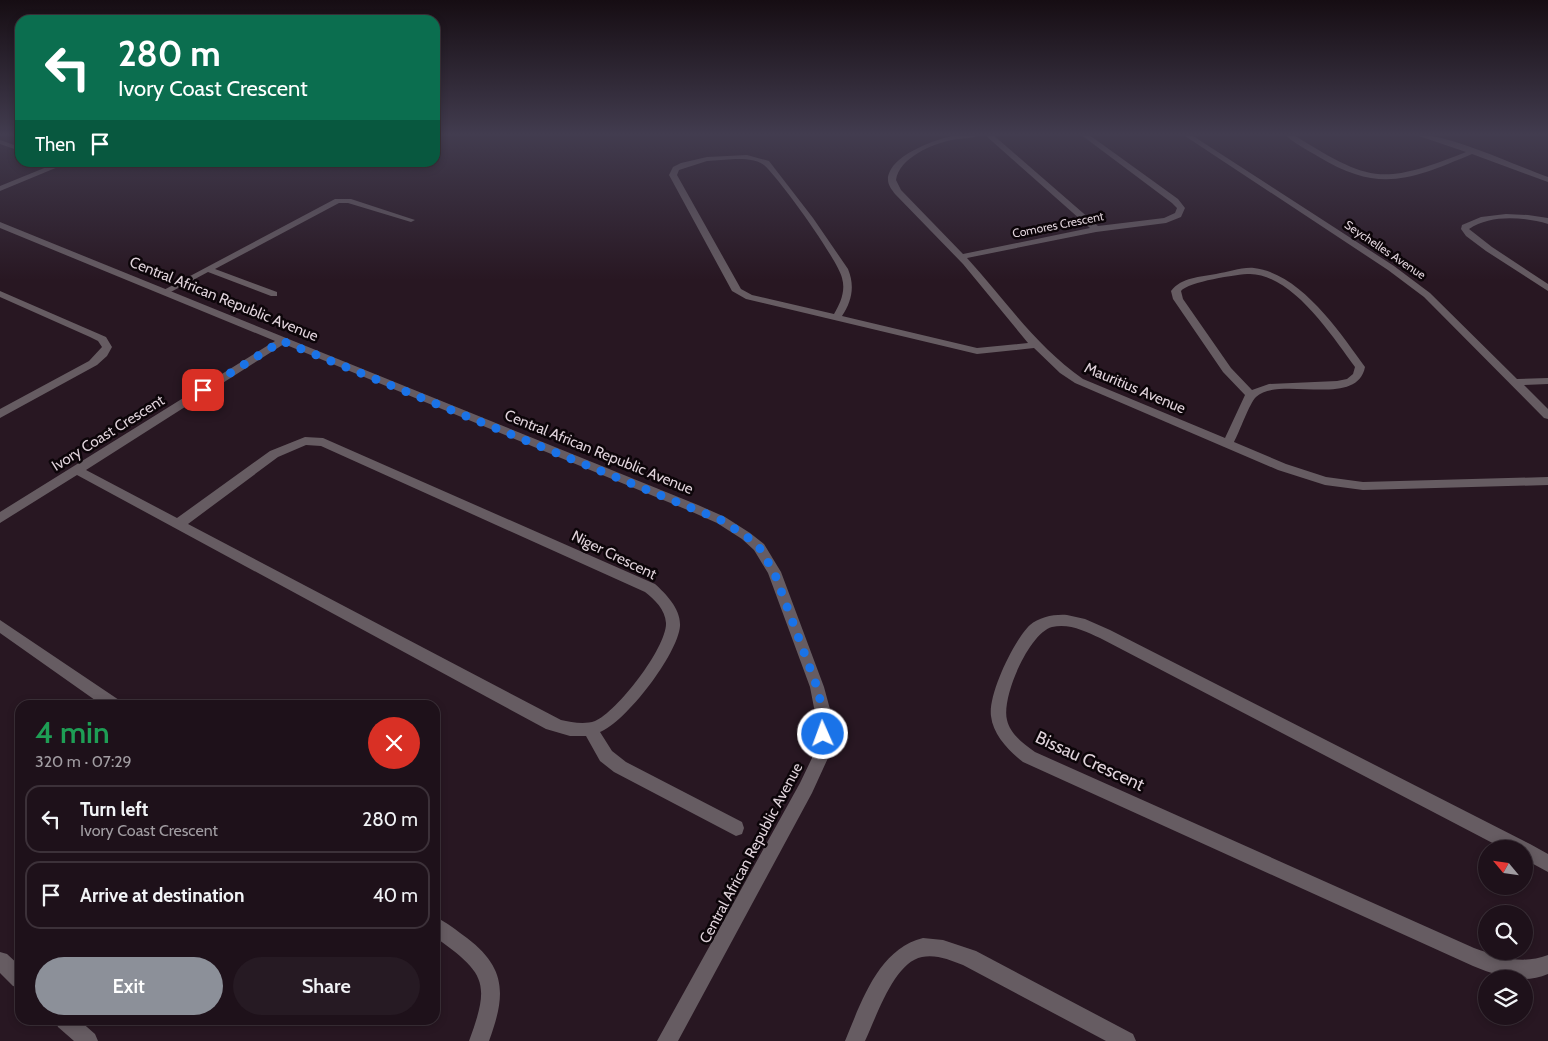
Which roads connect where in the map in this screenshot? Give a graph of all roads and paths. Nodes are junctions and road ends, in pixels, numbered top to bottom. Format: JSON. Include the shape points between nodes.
{"nodes":[{"id":1,"x":16,"y":183,"type":"edge"},
{"id":2,"x":678,"y":183,"type":"edge"},
{"id":3,"x":781,"y":183,"type":"edge"},
{"id":4,"x":894,"y":183,"type":"edge"},
{"id":5,"x":1042,"y":183,"type":"edge"},
{"id":6,"x":1150,"y":183,"type":"edge"},
{"id":7,"x":1259,"y":183,"type":"edge"},
{"id":8,"x":0,"y":189,"type":"edge"},
{"id":9,"x":410,"y":220,"type":"dead end"},
{"id":10,"x":1548,"y":221,"type":"edge"},
{"id":11,"x":0,"y":225,"type":"edge"},
{"id":12,"x":1096,"y":229,"type":"junction"},
{"id":13,"x":961,"y":257,"type":"junction"},
{"id":14,"x":208,"y":269,"type":"junction"},
{"id":15,"x":1548,"y":288,"type":"edge"},
{"id":16,"x":164,"y":292,"type":"junction"},
{"id":17,"x":0,"y":294,"type":"edge"},
{"id":18,"x":274,"y":294,"type":"dead end"},
{"id":19,"x":836,"y":318,"type":"junction"},
{"id":20,"x":282,"y":341,"type":"junction"},
{"id":21,"x":1037,"y":345,"type":"junction"},
{"id":22,"x":1548,"y":381,"type":"edge"},
{"id":23,"x":1515,"y":382,"type":"junction"},
{"id":24,"x":1251,"y":395,"type":"junction"},
{"id":25,"x":0,"y":414,"type":"edge"},
{"id":26,"x":1548,"y":415,"type":"edge"},
{"id":27,"x":1228,"y":443,"type":"junction"},
{"id":28,"x":77,"y":470,"type":"junction"},
{"id":29,"x":1548,"y":481,"type":"edge"},
{"id":30,"x":0,"y":518,"type":"edge"},
{"id":31,"x":178,"y":524,"type":"junction"},
{"id":32,"x":0,"y":626,"type":"edge"},
{"id":33,"x":107,"y":700,"type":"edge"},
{"id":34,"x":590,"y":729,"type":"junction"},
{"id":35,"x":736,"y":828,"type":"dead end"},
{"id":36,"x":1505,"y":840,"type":"edge"},
{"id":37,"x":1533,"y":855,"type":"edge"},
{"id":38,"x":1548,"y":863,"type":"edge"},
{"id":39,"x":440,"y":930,"type":"edge"},
{"id":40,"x":0,"y":961,"type":"edge"},
{"id":41,"x":1548,"y":964,"type":"edge"},
{"id":42,"x":15,"y":974,"type":"edge"},
{"id":43,"x":70,"y":1025,"type":"edge"},
{"id":44,"x":88,"y":1041,"type":"edge"},
{"id":45,"x":478,"y":1041,"type":"edge"},
{"id":46,"x":667,"y":1041,"type":"edge"},
{"id":47,"x":855,"y":1041,"type":"edge"},
{"id":48,"x":1126,"y":1041,"type":"edge"}],
"edges":[{"from":1,"to":8,"type":"street"},
{"from":2,"to":19,"type":"street","via":[[737,291],[749,297]]},
{"from":3,"to":19,"type":"street","via":[[846,274],[845,301]]},
{"from":4,"to":13,"type":"street","name":"Mauritius Avenue","via":[[898,192]]},
{"from":5,"to":12,"type":"street"},
{"from":6,"to":12,"type":"street","name":"Comores Crescent","via":[[1175,201],[1181,208],[1178,215],[1166,220]]},
{"from":7,"to":23,"type":"street","name":"Seychelles Avenue","via":[[1404,277],[1427,295]]},
{"from":9,"to":14,"type":"lane","via":[[348,200],[338,201]]},
{"from":10,"to":15,"type":"street","via":[[1530,216],[1511,216],[1471,224],[1465,229],[1474,240]]},
{"from":11,"to":16,"type":"street","name":"Central African Republic Avenue"},
{"from":12,"to":13,"type":"street","name":"Comores Crescent"},
{"from":13,"to":21,"type":"street","name":"Mauritius Avenue"},
{"from":14,"to":16,"type":"lane"},
{"from":14,"to":18,"type":"lane"},
{"from":16,"to":20,"type":"street","name":"Central African Republic Avenue"},
{"from":17,"to":25,"type":"street","via":[[94,335],[107,347],[93,362]]},
{"from":19,"to":21,"type":"street","via":[[977,351]]},
{"from":20,"to":28,"type":"street","name":"Ivory Coast Crescent"},
{"from":20,"to":46,"type":"street","name":"Central African Republic Avenue","via":[[721,520],[746,536],[766,557],[817,687],[823,712],[820,758]]},
{"from":21,"to":27,"type":"street","name":"Mauritius Avenue","via":[[1062,369],[1092,388]]},
{"from":22,"to":23,"type":"street"},
{"from":23,"to":26,"type":"street","name":"Seychelles Avenue"},
{"from":24,"to":24,"type":"street","via":[[1271,387],[1343,385],[1357,379],[1360,367],[1315,312],[1277,278],[1262,272],[1245,271],[1180,286],[1176,291],[1178,299],[1228,370]]},
{"from":24,"to":27,"type":"street"},
{"from":27,"to":29,"type":"street","name":"Mauritius Avenue","via":[[1307,476],[1350,486]]},
{"from":28,"to":30,"type":"street","name":"Ivory Coast Crescent"},
{"from":28,"to":31,"type":"street","name":"Niger Crescent"},
{"from":31,"to":34,"type":"street","name":"Niger Crescent","via":[[551,724],[574,730]]},
{"from":31,"to":34,"type":"street","name":"Niger Crescent","via":[[274,454],[305,441],[323,442],[638,582],[650,588],[665,603],[672,620],[672,635],[664,652],[625,704],[612,718]]},
{"from":32,"to":33,"type":"street"},
{"from":34,"to":35,"type":"street","via":[[606,756],[620,767]]},
{"from":36,"to":41,"type":"street","name":"Bissau Crescent","via":[[1104,634],[1068,621],[1047,623],[1032,633],[999,702],[998,715],[1002,726],[1016,748],[1029,757],[1494,965],[1530,971]]},
{"from":37,"to":38,"type":"street","name":"Bissau Crescent"},
{"from":39,"to":45,"type":"street","via":[[475,955],[488,975],[493,992],[489,1017]]},
{"from":40,"to":42,"type":"street"},
{"from":43,"to":44,"type":"street"},
{"from":47,"to":48,"type":"street","via":[[887,975],[903,956],[918,948],[931,947],[970,958]]}]}
